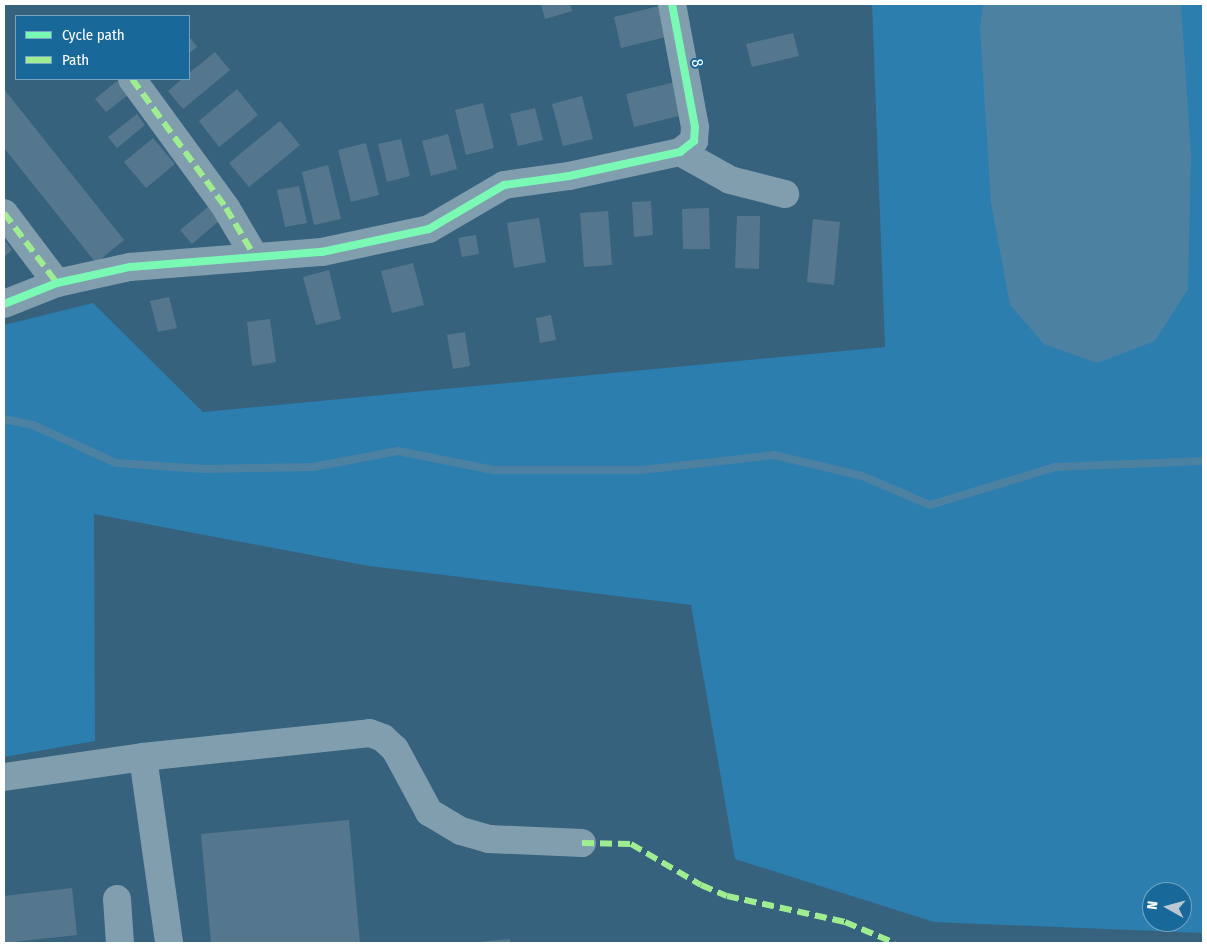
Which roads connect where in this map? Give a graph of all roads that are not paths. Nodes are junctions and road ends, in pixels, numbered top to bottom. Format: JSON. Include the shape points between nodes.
{"nodes":[{"id":1,"x":672,"y":4,"type":"edge"},
{"id":2,"x":133,"y":80,"type":"edge"},
{"id":3,"x":680,"y":152,"type":"junction"},
{"id":4,"x":785,"y":194,"type":"dead end"},
{"id":5,"x":4,"y":213,"type":"edge"},
{"id":6,"x":255,"y":257,"type":"junction"},
{"id":7,"x":57,"y":282,"type":"junction"},
{"id":8,"x":4,"y":304,"type":"edge"},
{"id":9,"x":143,"y":757,"type":"junction"},
{"id":10,"x":4,"y":777,"type":"edge"},
{"id":11,"x":582,"y":843,"type":"dead end"},
{"id":12,"x":117,"y":899,"type":"dead end"},
{"id":13,"x":120,"y":943,"type":"edge"},
{"id":14,"x":169,"y":943,"type":"edge"}],
"edges":[{"from":1,"to":3,"type":"street","name":"8","via":[[695,127],[694,141]]},
{"from":2,"to":6,"type":"street","via":[[226,208]]},
{"from":3,"to":4,"type":"street","via":[[730,180]]},
{"from":3,"to":6,"type":"street","via":[[569,176],[504,185],[429,229],[322,252]]},
{"from":5,"to":7,"type":"street"},
{"from":6,"to":7,"type":"street","via":[[130,267]]},
{"from":7,"to":8,"type":"street"},
{"from":9,"to":10,"type":"street"},
{"from":9,"to":11,"type":"street","via":[[370,733],[384,738],[395,749],[429,812],[461,831],[489,839]]},
{"from":9,"to":14,"type":"street"},
{"from":12,"to":13,"type":"street"}]}
